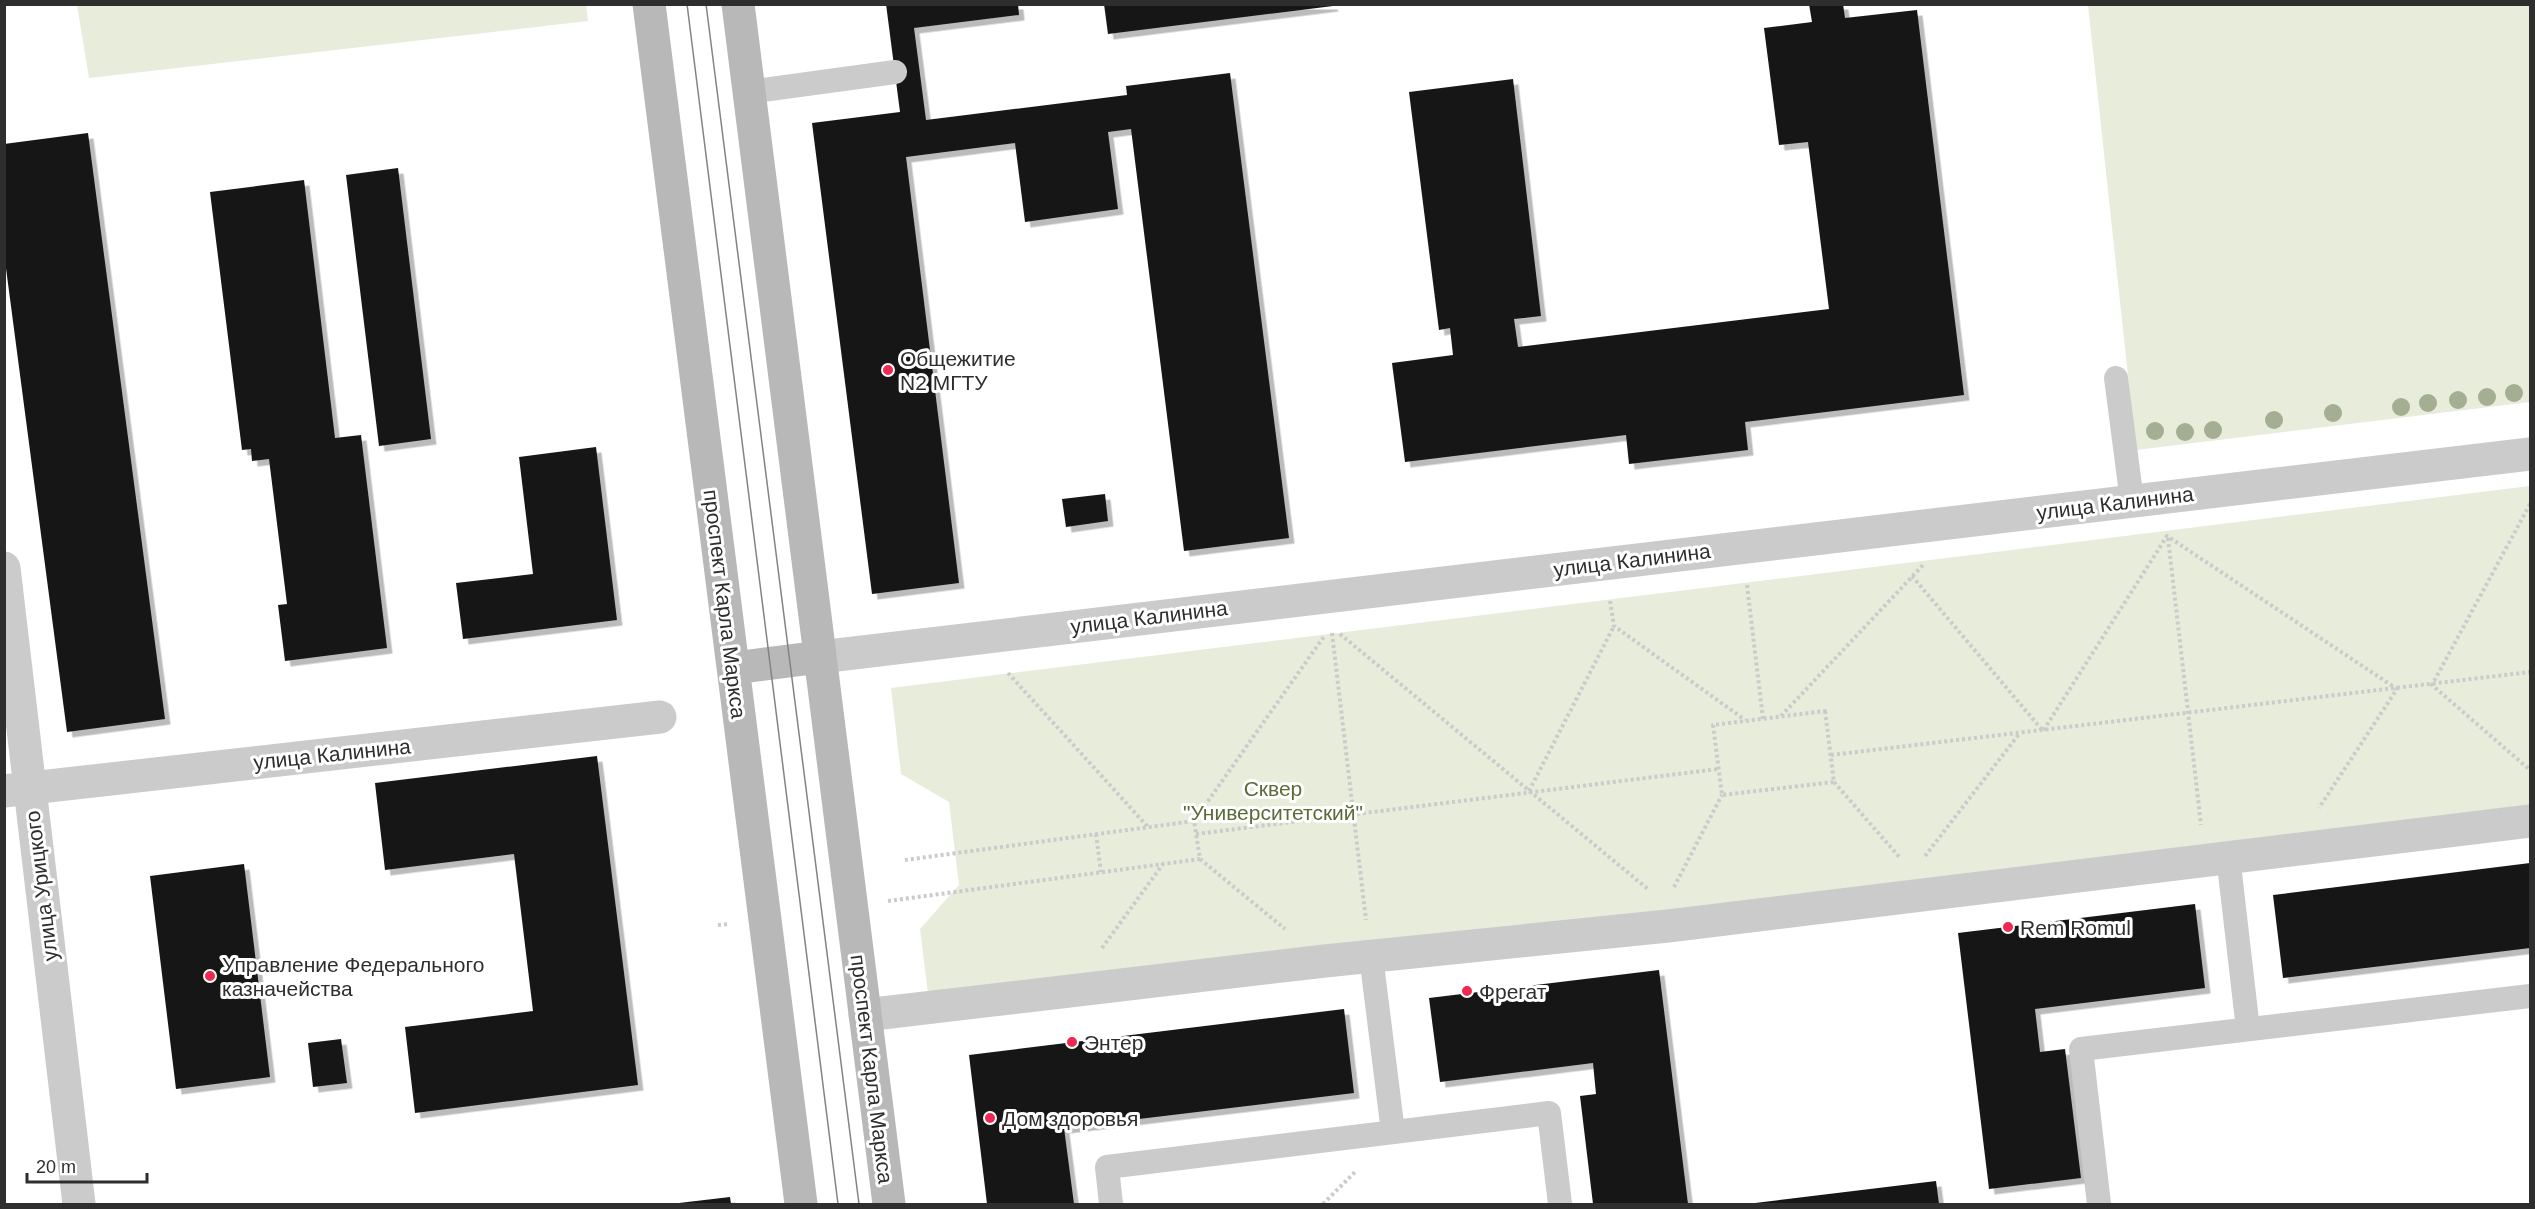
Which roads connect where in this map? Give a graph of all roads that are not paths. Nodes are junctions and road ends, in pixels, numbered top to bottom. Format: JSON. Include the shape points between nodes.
{"nodes":[{"id":1,"x":649,"y":4,"type":"edge"},
{"id":2,"x":738,"y":4,"type":"edge"},
{"id":3,"x":895,"y":72,"type":"dead end"},
{"id":4,"x":749,"y":92,"type":"junction"},
{"id":5,"x":2116,"y":378,"type":"dead end"},
{"id":6,"x":2530,"y":454,"type":"edge"},
{"id":7,"x":2147,"y":499,"type":"junction"},
{"id":8,"x":4,"y":568,"type":"edge"},
{"id":9,"x":820,"y":657,"type":"junction"},
{"id":10,"x":734,"y":668,"type":"junction"},
{"id":11,"x":660,"y":717,"type":"dead end"},
{"id":12,"x":17,"y":789,"type":"edge"},
{"id":13,"x":2530,"y":821,"type":"edge"},
{"id":14,"x":2217,"y":858,"type":"junction"},
{"id":15,"x":1371,"y":956,"type":"junction"},
{"id":16,"x":2530,"y":996,"type":"edge"},
{"id":17,"x":865,"y":1015,"type":"junction"},
{"id":18,"x":2248,"y":1029,"type":"junction"},
{"id":19,"x":1393,"y":1132,"type":"junction"},
{"id":20,"x":79,"y":1204,"type":"edge"},
{"id":21,"x":801,"y":1204,"type":"edge"},
{"id":22,"x":889,"y":1204,"type":"edge"},
{"id":23,"x":1111,"y":1204,"type":"edge"},
{"id":24,"x":1560,"y":1204,"type":"edge"},
{"id":25,"x":2099,"y":1204,"type":"edge"}],
"edges":[{"from":1,"to":10,"type":"main road","name":"проспект Карла Маркса"},
{"from":2,"to":4,"type":"main road","name":"проспект Карла Маркса"},
{"from":3,"to":4,"type":"lane"},
{"from":4,"to":9,"type":"main road","name":"проспект Карла Маркса"},
{"from":5,"to":7,"type":"lane"},
{"from":6,"to":7,"type":"street","name":"улица Калинина"},
{"from":7,"to":9,"type":"street","name":"улица Калинина"},
{"from":8,"to":12,"type":"street","name":"улица Урицкого"},
{"from":9,"to":10,"type":"main road","name":"улица Калинина"},
{"from":9,"to":17,"type":"main road","name":"проспект Карла Маркса"},
{"from":10,"to":21,"type":"main road","name":"проспект Карла Маркса"},
{"from":11,"to":12,"type":"street","name":"улица Калинина"},
{"from":12,"to":20,"type":"street","name":"улица Урицкого"},
{"from":13,"to":14,"type":"street"},
{"from":14,"to":15,"type":"street","via":[[1668,926]]},
{"from":14,"to":18,"type":"lane"},
{"from":15,"to":17,"type":"street"},
{"from":15,"to":19,"type":"lane"},
{"from":16,"to":18,"type":"lane"},
{"from":17,"to":22,"type":"main road","name":"проспект Карла Маркса"},
{"from":18,"to":25,"type":"lane","via":[[2081,1048]]},
{"from":19,"to":23,"type":"lane","via":[[1107,1167]]},
{"from":19,"to":24,"type":"lane","via":[[1549,1113]]}]}
